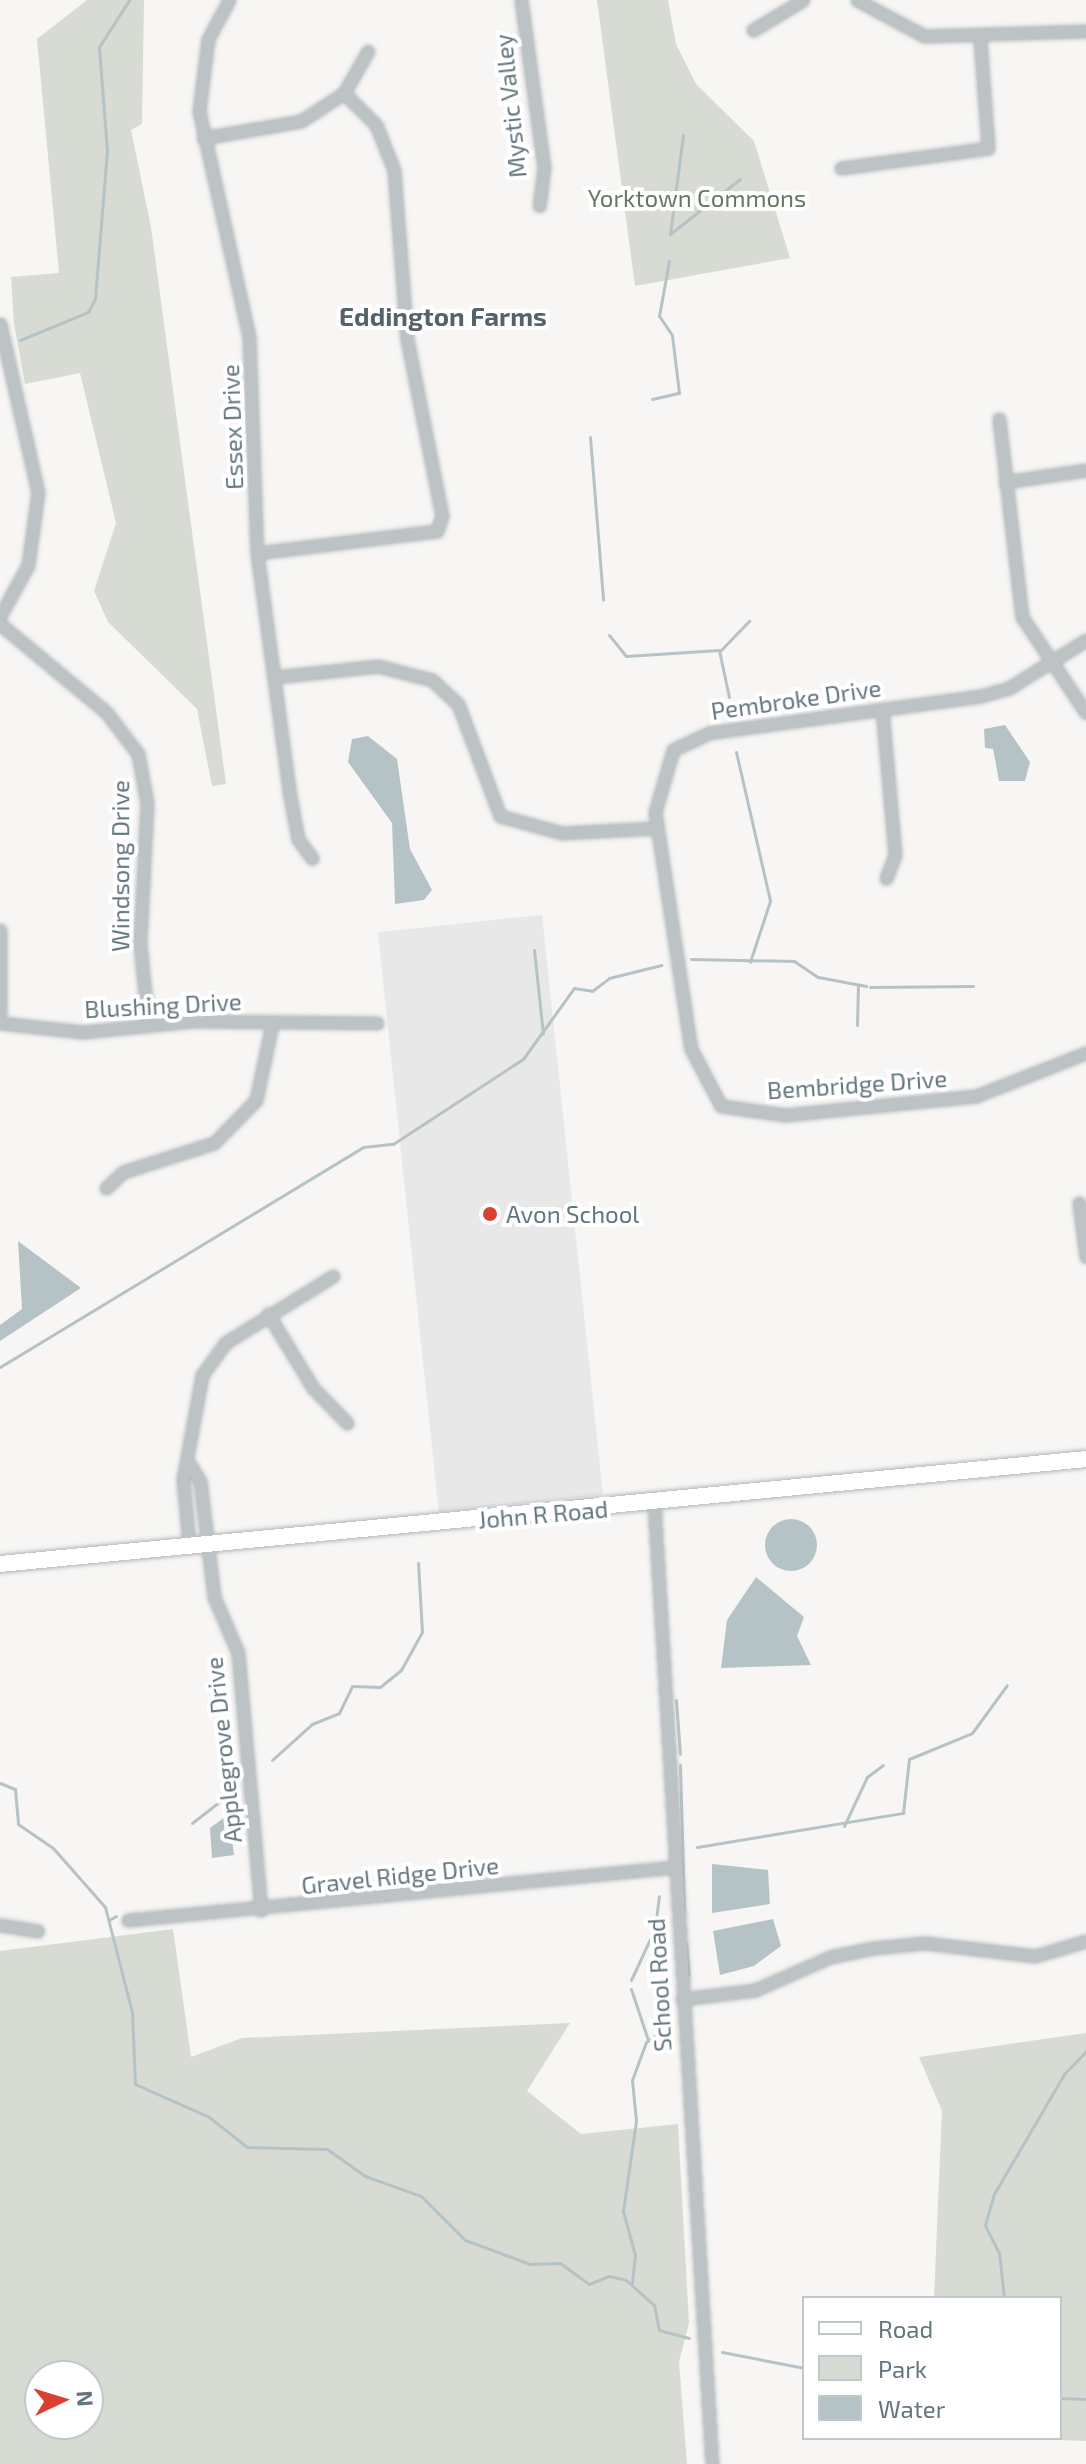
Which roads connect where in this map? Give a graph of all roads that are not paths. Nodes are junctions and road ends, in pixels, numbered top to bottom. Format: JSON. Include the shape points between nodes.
{"nodes":[{"id":1,"x":229,"y":0,"type":"edge"},
{"id":2,"x":521,"y":0,"type":"edge"},
{"id":3,"x":803,"y":0,"type":"edge"},
{"id":4,"x":857,"y":0,"type":"edge"},
{"id":5,"x":753,"y":30,"type":"dead end"},
{"id":6,"x":1086,"y":31,"type":"edge"},
{"id":7,"x":980,"y":38,"type":"junction"},
{"id":8,"x":368,"y":51,"type":"dead end"},
{"id":9,"x":344,"y":93,"type":"junction"},
{"id":10,"x":203,"y":138,"type":"junction"},
{"id":11,"x":841,"y":168,"type":"dead end"},
{"id":12,"x":539,"y":206,"type":"dead end"},
{"id":13,"x":0,"y":324,"type":"edge"},
{"id":14,"x":999,"y":419,"type":"dead end"},
{"id":15,"x":1086,"y":470,"type":"edge"},
{"id":16,"x":1005,"y":482,"type":"junction"},
{"id":17,"x":257,"y":553,"type":"junction"},
{"id":18,"x":0,"y":616,"type":"edge"},
{"id":19,"x":0,"y":624,"type":"edge"},
{"id":20,"x":1086,"y":640,"type":"edge"},
{"id":21,"x":1053,"y":663,"type":"junction"},
{"id":22,"x":275,"y":677,"type":"junction"},
{"id":23,"x":882,"y":709,"type":"junction"},
{"id":24,"x":1086,"y":713,"type":"edge"},
{"id":25,"x":656,"y":828,"type":"junction"},
{"id":26,"x":312,"y":858,"type":"dead end"},
{"id":27,"x":886,"y":878,"type":"dead end"},
{"id":28,"x":0,"y":930,"type":"edge"},
{"id":29,"x":0,"y":1012,"type":"edge"},
{"id":30,"x":0,"y":1023,"type":"edge"},
{"id":31,"x":377,"y":1023,"type":"dead end"},
{"id":32,"x":272,"y":1024,"type":"junction"},
{"id":33,"x":148,"y":1026,"type":"junction"},
{"id":34,"x":1086,"y":1053,"type":"edge"},
{"id":35,"x":106,"y":1188,"type":"dead end"},
{"id":36,"x":1079,"y":1203,"type":"dead end"},
{"id":37,"x":1086,"y":1257,"type":"edge"},
{"id":38,"x":333,"y":1276,"type":"dead end"},
{"id":39,"x":268,"y":1314,"type":"junction"},
{"id":40,"x":347,"y":1423,"type":"dead end"},
{"id":41,"x":1086,"y":1459,"type":"edge"},
{"id":42,"x":189,"y":1463,"type":"junction"},
{"id":43,"x":654,"y":1503,"type":"junction"},
{"id":44,"x":208,"y":1543,"type":"junction"},
{"id":45,"x":189,"y":1545,"type":"junction"},
{"id":46,"x":0,"y":1564,"type":"edge"},
{"id":47,"x":675,"y":1867,"type":"junction"},
{"id":48,"x":261,"y":1910,"type":"junction"},
{"id":49,"x":128,"y":1920,"type":"dead end"},
{"id":50,"x":0,"y":1925,"type":"edge"},
{"id":51,"x":38,"y":1931,"type":"dead end"},
{"id":52,"x":1086,"y":1941,"type":"edge"},
{"id":53,"x":682,"y":1999,"type":"junction"},
{"id":54,"x":712,"y":2464,"type":"edge"}],
"edges":[{"from":1,"to":10,"type":"street","name":"Essex Drive","via":[[200,68]]},
{"from":2,"to":12,"type":"street","name":"Mystic Valley","via":[[544,167]]},
{"from":3,"to":5,"type":"street"},
{"from":4,"to":7,"type":"street","via":[[901,29]]},
{"from":6,"to":7,"type":"street"},
{"from":7,"to":11,"type":"street","via":[[988,148]]},
{"from":8,"to":9,"type":"street"},
{"from":9,"to":10,"type":"street","via":[[301,121]]},
{"from":9,"to":17,"type":"street","via":[[376,125],[394,170],[406,336],[442,516],[437,531]]},
{"from":10,"to":17,"type":"street","name":"Essex Drive","via":[[253,366]]},
{"from":13,"to":18,"type":"street","via":[[38,492],[28,565]]},
{"from":14,"to":16,"type":"street"},
{"from":15,"to":16,"type":"street"},
{"from":16,"to":21,"type":"street","via":[[1015,593]]},
{"from":17,"to":22,"type":"street","name":"Essex Drive"},
{"from":19,"to":33,"type":"street","name":"Windsong Drive","via":[[106,712],[138,754],[147,803],[140,943]]},
{"from":20,"to":21,"type":"street","name":"Pembroke Drive"},
{"from":21,"to":23,"type":"street","name":"Pembroke Drive","via":[[981,696]]},
{"from":21,"to":24,"type":"street"},
{"from":22,"to":25,"type":"street","via":[[378,666],[432,680],[458,704],[500,816],[562,833]]},
{"from":22,"to":26,"type":"street","name":"Essex Drive","via":[[298,839]]},
{"from":23,"to":25,"type":"street","name":"Pembroke Drive","via":[[744,724],[690,740],[673,750],[664,767]]},
{"from":23,"to":27,"type":"street","via":[[895,855]]},
{"from":25,"to":34,"type":"street","name":"Bembridge Drive","via":[[691,1049],[721,1106],[785,1115],[976,1096]]},
{"from":28,"to":29,"type":"street"},
{"from":30,"to":33,"type":"street","name":"Blushing Drive","via":[[83,1032]]},
{"from":31,"to":32,"type":"street","name":"Blushing Drive"},
{"from":32,"to":33,"type":"street","name":"Blushing Drive"},
{"from":32,"to":35,"type":"street","via":[[256,1100],[214,1143],[123,1172]]},
{"from":36,"to":37,"type":"street"},
{"from":38,"to":39,"type":"street"},
{"from":39,"to":40,"type":"street","via":[[313,1388]]},
{"from":39,"to":42,"type":"street","via":[[220,1347],[202,1375],[189,1419]]},
{"from":41,"to":43,"type":"main road","name":"John R Road"},
{"from":42,"to":44,"type":"street","name":"Applegrove Drive","via":[[200,1481]]},
{"from":42,"to":45,"type":"street","via":[[183,1479]]},
{"from":43,"to":44,"type":"main road","name":"John R Road"},
{"from":43,"to":47,"type":"street","name":"School Road"},
{"from":44,"to":45,"type":"main road","name":"John R Road"},
{"from":44,"to":48,"type":"street","name":"Applegrove Drive","via":[[214,1597],[238,1653]]},
{"from":45,"to":46,"type":"main road","name":"John R Road"},
{"from":47,"to":48,"type":"street","name":"Gravel Ridge Drive"},
{"from":47,"to":53,"type":"street","name":"School Road"},
{"from":48,"to":49,"type":"street","name":"Gravel Ridge Drive"},
{"from":50,"to":51,"type":"street"},
{"from":52,"to":53,"type":"street","via":[[1035,1956],[925,1943],[873,1948],[830,1957],[755,1990]]},
{"from":53,"to":54,"type":"street","name":"School Road"}]}
